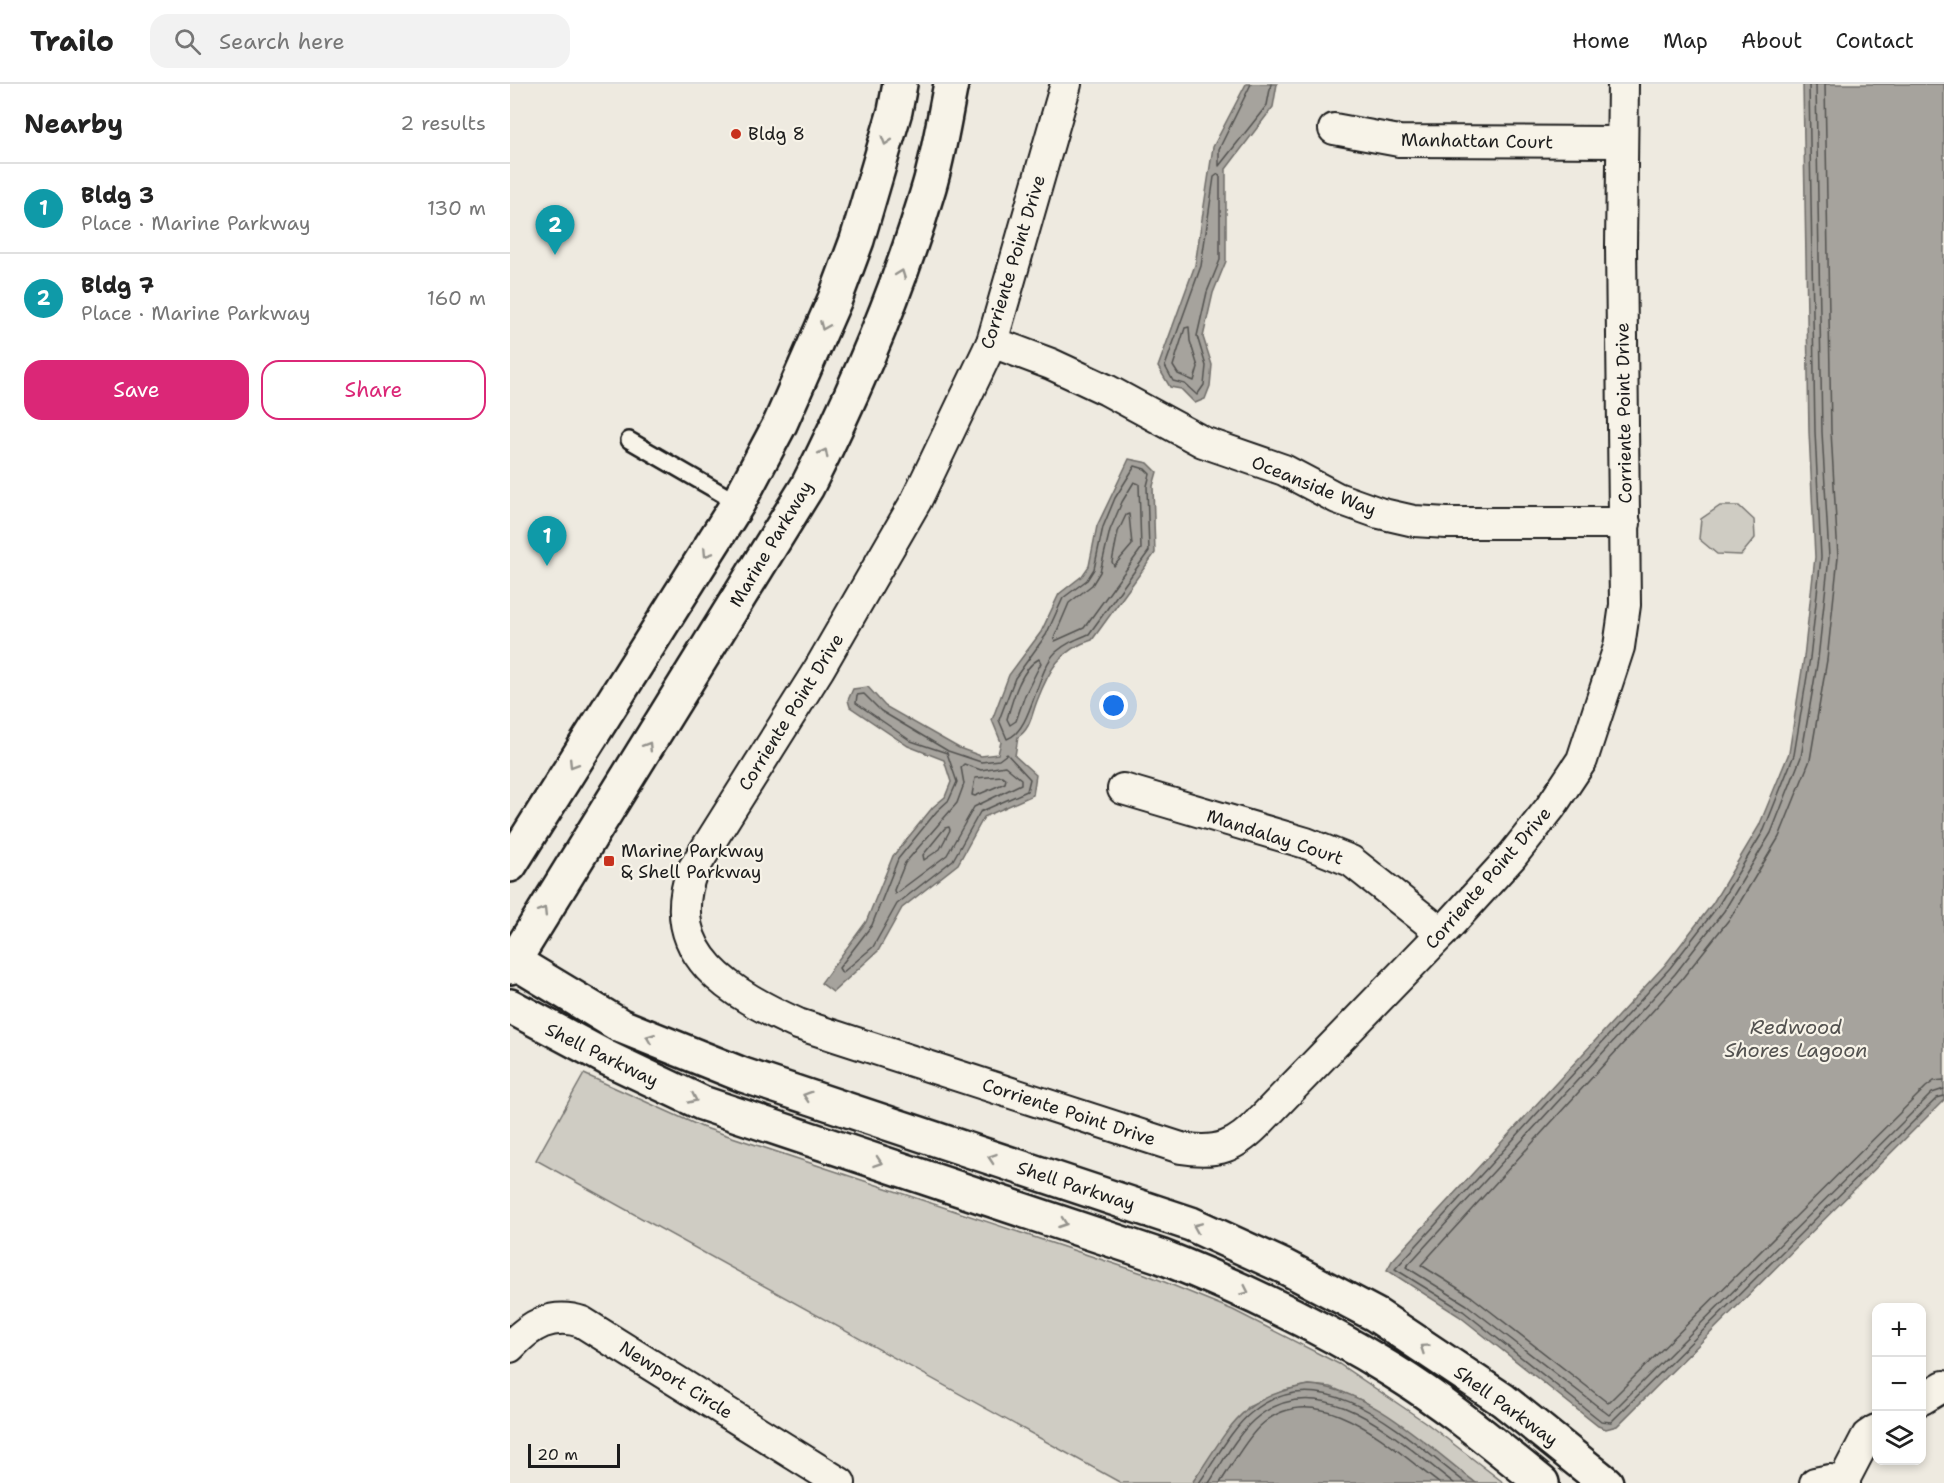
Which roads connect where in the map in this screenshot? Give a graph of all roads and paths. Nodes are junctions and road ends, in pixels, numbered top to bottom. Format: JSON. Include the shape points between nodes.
{"nodes":[{"id":1,"x":900,"y":84,"type":"edge"},
{"id":2,"x":951,"y":84,"type":"edge"},
{"id":3,"x":1066,"y":84,"type":"edge"},
{"id":4,"x":1623,"y":84,"type":"edge"},
{"id":5,"x":1334,"y":129,"type":"dead end"},
{"id":6,"x":1621,"y":142,"type":"junction"},
{"id":7,"x":992,"y":342,"type":"junction"},
{"id":8,"x":629,"y":440,"type":"dead end"},
{"id":9,"x":738,"y":503,"type":"junction"},
{"id":10,"x":1626,"y":523,"type":"junction"},
{"id":11,"x":1123,"y":789,"type":"dead end"},
{"id":12,"x":510,"y":865,"type":"edge"},
{"id":13,"x":1442,"y":933,"type":"junction"},
{"id":14,"x":511,"y":962,"type":"edge"},
{"id":15,"x":510,"y":1006,"type":"edge"},
{"id":16,"x":510,"y":1347,"type":"edge"},
{"id":17,"x":1944,"y":1386,"type":"edge"},
{"id":18,"x":1926,"y":1397,"type":"edge"},
{"id":19,"x":1872,"y":1433,"type":"edge"},
{"id":20,"x":840,"y":1483,"type":"edge"},
{"id":21,"x":1542,"y":1483,"type":"edge"},
{"id":22,"x":1606,"y":1483,"type":"edge"},
{"id":23,"x":1835,"y":1483,"type":"edge"}],
"edges":[{"from":1,"to":9,"type":"street","one_way":true,"via":[[836,299],[780,424]]},
{"from":14,"to":2,"type":"street","name":"Marine Parkway","one_way":true,"via":[[807,487],[842,418],[874,348],[907,256],[930,184]]},
{"from":3,"to":7,"type":"street","name":"Corriente Point Drive"},
{"from":4,"to":6,"type":"street","name":"Corriente Point Drive"},
{"from":5,"to":6,"type":"street","name":"Manhattan Court","via":[[1399,141]]},
{"from":6,"to":10,"type":"street","name":"Corriente Point Drive"},
{"from":7,"to":10,"type":"street","name":"Oceanside Way","via":[[1107,390],[1179,432],[1284,470],[1368,510],[1425,522]]},
{"from":7,"to":13,"type":"street","name":"Corriente Point Drive","via":[[916,501],[819,669],[692,871],[685,918],[699,958],[732,988],[798,1024],[1181,1148],[1202,1150],[1226,1148],[1245,1137]]},
{"from":8,"to":9,"type":"lane"},
{"from":9,"to":12,"type":"street","one_way":true},
{"from":10,"to":13,"type":"street","name":"Corriente Point Drive","via":[[1626,605],[1619,647],[1582,760],[1512,856]]},
{"from":11,"to":13,"type":"street","name":"Mandalay Court","via":[[1305,843],[1351,861]]},
{"from":22,"to":14,"type":"street","name":"Shell Parkway","one_way":true,"via":[[1503,1400],[1377,1315],[1285,1267],[1191,1224],[743,1075],[621,1026]]},
{"from":15,"to":21,"type":"street","name":"Shell Parkway","one_way":true,"via":[[702,1103],[1160,1256],[1234,1285],[1395,1372]]},
{"from":16,"to":20,"type":"street","name":"Newport Circle","via":[[540,1322],[565,1318],[582,1322]]},
{"from":17,"to":18,"type":"street"},
{"from":19,"to":23,"type":"street"}]}
